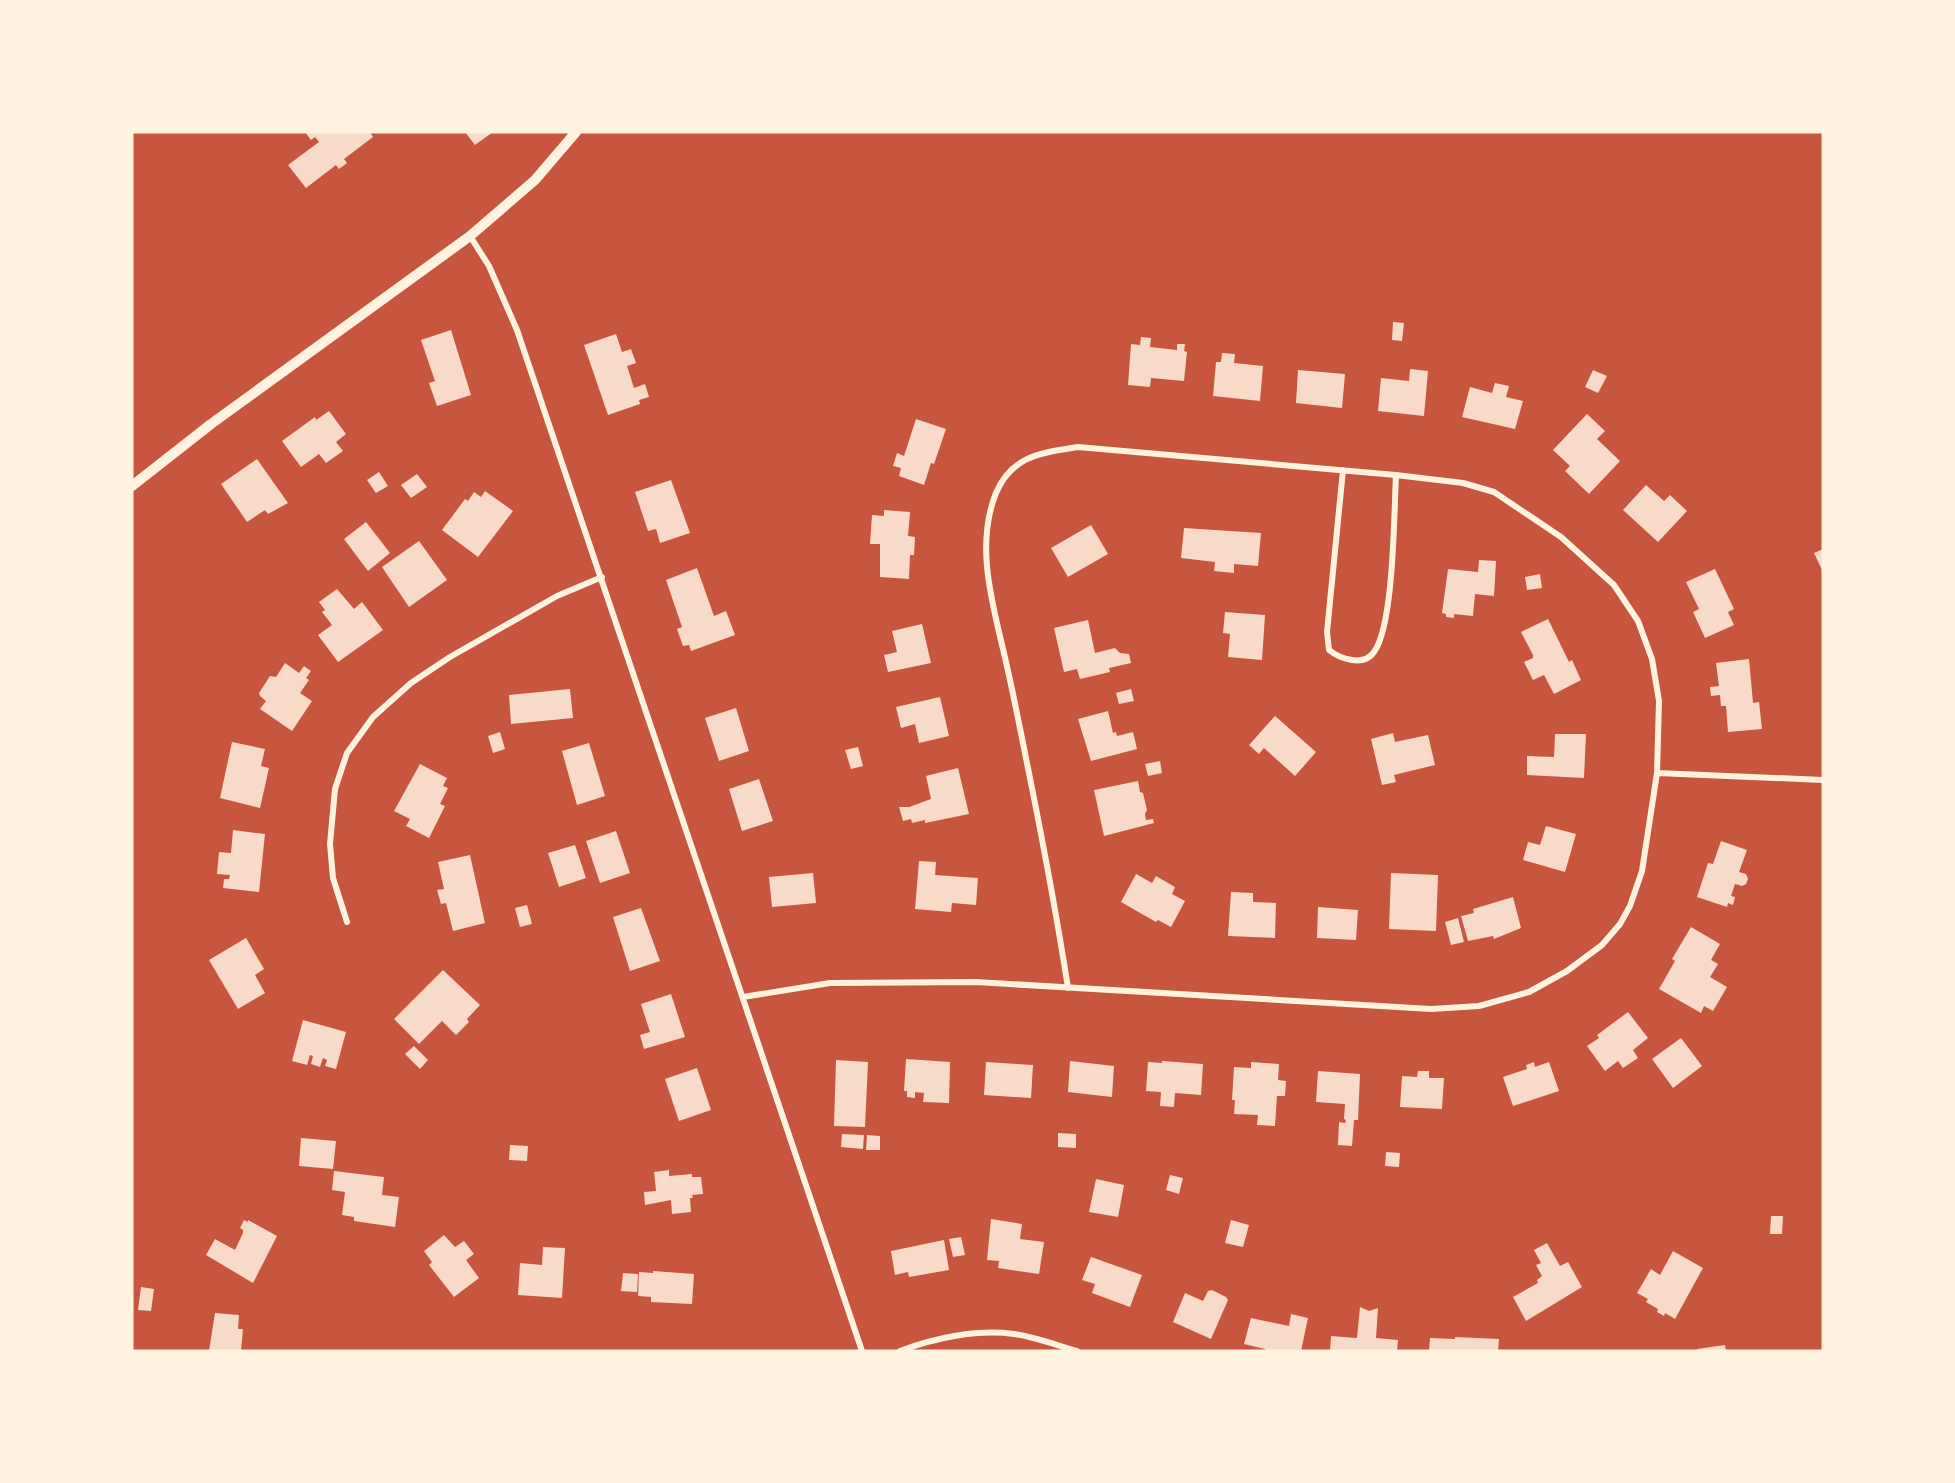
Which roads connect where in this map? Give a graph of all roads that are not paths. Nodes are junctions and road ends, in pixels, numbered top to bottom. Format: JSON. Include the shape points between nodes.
{"nodes":[{"id":1,"x":576,"y":132,"type":"edge"},
{"id":2,"x":470,"y":236,"type":"junction"},
{"id":3,"x":1343,"y":470,"type":"junction"},
{"id":4,"x":1396,"y":475,"type":"junction"},
{"id":5,"x":132,"y":486,"type":"edge"},
{"id":6,"x":602,"y":577,"type":"junction"},
{"id":7,"x":1657,"y":772,"type":"junction"},
{"id":8,"x":1823,"y":780,"type":"edge"},
{"id":9,"x":347,"y":922,"type":"dead end"},
{"id":10,"x":1068,"y":988,"type":"junction"},
{"id":11,"x":743,"y":998,"type":"junction"},
{"id":12,"x":862,"y":1351,"type":"edge"},
{"id":13,"x":900,"y":1351,"type":"edge"},
{"id":14,"x":1077,"y":1351,"type":"edge"}],
"edges":[{"from":1,"to":2,"type":"street","via":[[535,180]]},
{"from":2,"to":5,"type":"street"},
{"from":2,"to":6,"type":"street","via":[[489,266],[517,330]]},
{"from":3,"to":4,"type":"street"},
{"from":3,"to":4,"type":"street","via":[[1327,632],[1329,650],[1339,658],[1362,661],[1374,654],[1381,637],[1389,594]]},
{"from":3,"to":10,"type":"street","via":[[1078,447],[1036,454],[1012,469],[997,491],[988,520],[987,574],[1051,878]]},
{"from":4,"to":7,"type":"street","via":[[1463,483],[1494,492],[1561,537],[1614,585],[1638,621],[1652,659],[1659,701]]},
{"from":6,"to":9,"type":"street","via":[[556,596],[450,657],[411,683],[373,717],[347,753],[335,789],[330,844],[333,878]]},
{"from":6,"to":11,"type":"street"},
{"from":7,"to":8,"type":"street"},
{"from":7,"to":10,"type":"street","via":[[1642,871],[1625,915],[1602,945],[1529,992],[1479,1006],[1431,1009]]},
{"from":10,"to":11,"type":"street","via":[[975,982],[830,982]]},
{"from":11,"to":12,"type":"street"},
{"from":13,"to":14,"type":"street","via":[[973,1334],[1014,1334]]}]}
